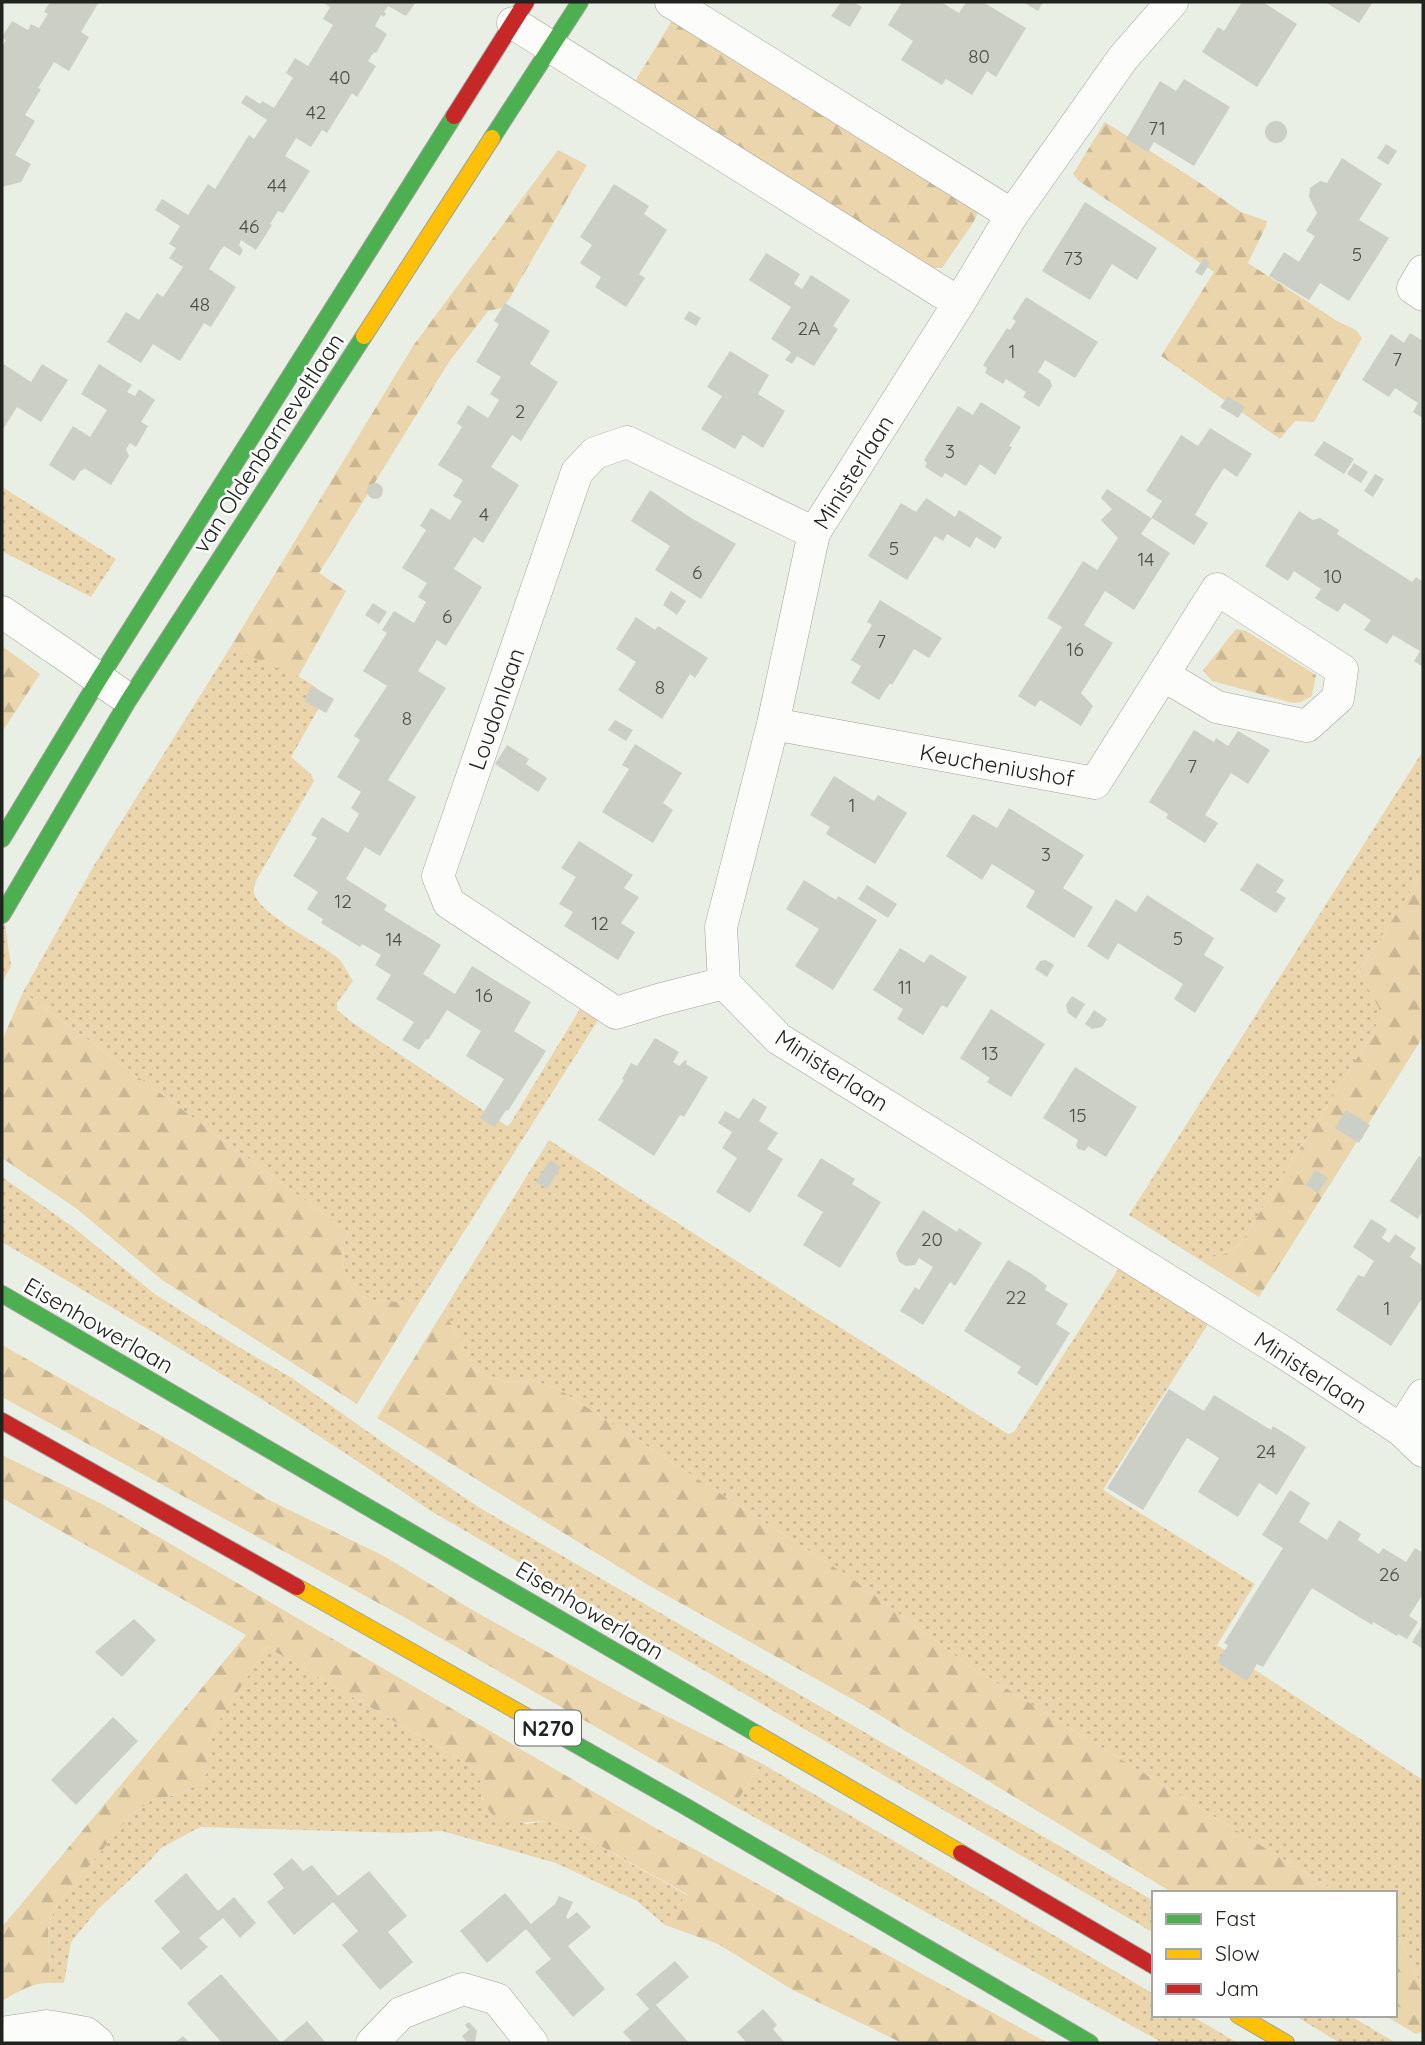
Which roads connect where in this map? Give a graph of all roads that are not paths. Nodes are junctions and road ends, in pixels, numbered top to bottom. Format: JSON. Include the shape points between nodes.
{"nodes":[{"id":1,"x":580,"y":2,"type":"edge"},
{"id":2,"x":671,"y":2,"type":"edge"},
{"id":3,"x":1172,"y":2,"type":"edge"},
{"id":4,"x":519,"y":12,"type":"edge"},
{"id":5,"x":551,"y":48,"type":"junction"},
{"id":6,"x":1012,"y":215,"type":"junction"},
{"id":7,"x":1423,"y":271,"type":"edge"},
{"id":8,"x":1423,"y":295,"type":"edge"},
{"id":9,"x":959,"y":303,"type":"junction"},
{"id":10,"x":814,"y":533,"type":"junction"},
{"id":11,"x":2,"y":612,"type":"edge"},
{"id":12,"x":1163,"y":675,"type":"junction"},
{"id":13,"x":99,"y":679,"type":"junction"},
{"id":14,"x":128,"y":701,"type":"junction"},
{"id":15,"x":773,"y":724,"type":"junction"},
{"id":16,"x":2,"y":839,"type":"edge"},
{"id":17,"x":2,"y":915,"type":"edge"},
{"id":18,"x":724,"y":983,"type":"junction"},
{"id":19,"x":2,"y":1294,"type":"edge"},
{"id":20,"x":1423,"y":1395,"type":"edge"},
{"id":21,"x":2,"y":1421,"type":"edge"},
{"id":22,"x":1412,"y":1441,"type":"edge"},
{"id":23,"x":1152,"y":1965,"type":"edge"},
{"id":24,"x":1241,"y":2017,"type":"edge"},
{"id":25,"x":2,"y":2033,"type":"edge"},
{"id":26,"x":98,"y":2043,"type":"edge"},
{"id":27,"x":372,"y":2043,"type":"edge"},
{"id":28,"x":532,"y":2043,"type":"edge"},
{"id":29,"x":1090,"y":2043,"type":"edge"},
{"id":30,"x":1286,"y":2043,"type":"edge"}],
"edges":[{"from":1,"to":5,"type":"main road","name":"van Oldenbarneveltlaan"},
{"from":2,"to":6,"type":"street"},
{"from":3,"to":6,"type":"street","name":"Ministerlaan","via":[[1123,58]]},
{"from":4,"to":5,"type":"street"},
{"from":4,"to":13,"type":"main road","name":"van Oldenbarneveltlaan"},
{"from":5,"to":9,"type":"street"},
{"from":5,"to":14,"type":"main road","name":"van Oldenbarneveltlaan"},
{"from":6,"to":9,"type":"street","name":"Ministerlaan"},
{"from":7,"to":8,"type":"street","via":[[1413,288]]},
{"from":9,"to":10,"type":"street","name":"Ministerlaan"},
{"from":10,"to":15,"type":"street","name":"Ministerlaan"},
{"from":10,"to":18,"type":"street","name":"Loudonlaan","via":[[627,442],[595,453],[577,472],[438,876],[449,903],[617,1013]]},
{"from":11,"to":13,"type":"street"},
{"from":12,"to":12,"type":"street","name":"Keucheniushof","via":[[1217,589],[1342,670],[1338,698],[1307,726],[1217,707]]},
{"from":12,"to":15,"type":"street","name":"Keucheniushof","via":[[1095,783]]},
{"from":13,"to":14,"type":"street"},
{"from":13,"to":16,"type":"main road","name":"van Oldenbarneveltlaan"},
{"from":14,"to":17,"type":"main road","name":"van Oldenbarneveltlaan"},
{"from":15,"to":18,"type":"street","name":"Ministerlaan","via":[[721,927]]},
{"from":18,"to":22,"type":"street","name":"Ministerlaan","via":[[779,1039],[1283,1352]]},
{"from":19,"to":23,"type":"main road","name":"Eisenhowerlaan"},
{"from":20,"to":22,"type":"street"},
{"from":21,"to":29,"type":"main road","number":"N270","via":[[683,1805]]},
{"from":24,"to":30,"type":"main road"},
{"from":25,"to":26,"type":"street","via":[[47,2026],[86,2033]]},
{"from":27,"to":28,"type":"street","via":[[401,2013],[463,1989],[497,1999]]}]}
